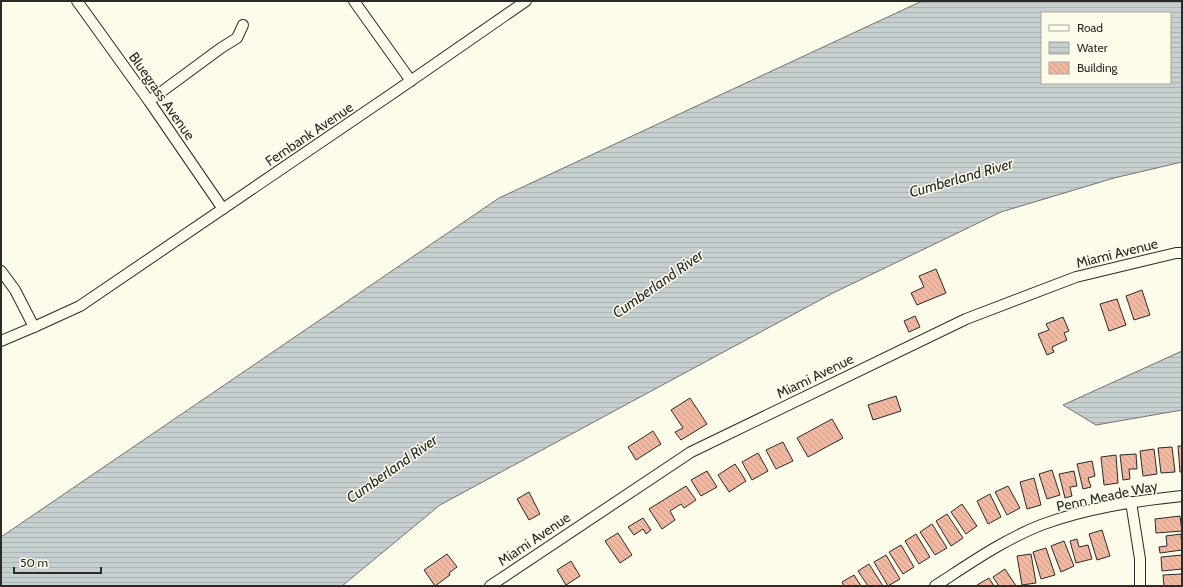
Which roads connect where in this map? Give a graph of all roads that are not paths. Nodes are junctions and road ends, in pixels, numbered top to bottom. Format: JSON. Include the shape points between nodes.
{"nodes":[{"id":1,"x":77,"y":1,"type":"edge"},
{"id":2,"x":354,"y":1,"type":"edge"},
{"id":3,"x":526,"y":1,"type":"edge"},
{"id":4,"x":243,"y":25,"type":"dead end"},
{"id":5,"x":411,"y":81,"type":"junction"},
{"id":6,"x":150,"y":101,"type":"junction"},
{"id":7,"x":223,"y":209,"type":"junction"},
{"id":8,"x":1182,"y":252,"type":"edge"},
{"id":9,"x":1,"y":271,"type":"edge"},
{"id":10,"x":34,"y":327,"type":"junction"},
{"id":11,"x":1,"y":341,"type":"edge"},
{"id":12,"x":1182,"y":496,"type":"edge"},
{"id":13,"x":1131,"y":502,"type":"junction"},
{"id":14,"x":490,"y":586,"type":"edge"},
{"id":15,"x":935,"y":586,"type":"edge"},
{"id":16,"x":1140,"y":586,"type":"edge"}],
"edges":[{"from":1,"to":6,"type":"street","name":"Bluegrass Avenue"},
{"from":2,"to":5,"type":"street"},
{"from":3,"to":5,"type":"street","name":"Fernbank Avenue"},
{"from":4,"to":6,"type":"street","via":[[237,38]]},
{"from":5,"to":7,"type":"street","name":"Fernbank Avenue"},
{"from":6,"to":7,"type":"street","name":"Bluegrass Avenue"},
{"from":7,"to":10,"type":"street","name":"Fernbank Avenue","via":[[80,306]]},
{"from":8,"to":14,"type":"street","name":"Miami Avenue","via":[[1076,277],[959,322],[691,452]]},
{"from":9,"to":10,"type":"street"},
{"from":10,"to":11,"type":"street","name":"Fernbank Avenue"},
{"from":12,"to":13,"type":"street","name":"Penn Meade Way"},
{"from":13,"to":15,"type":"street","name":"Penn Meade Way","via":[[1040,525],[997,546]]},
{"from":13,"to":16,"type":"street","via":[[1140,559]]}]}
